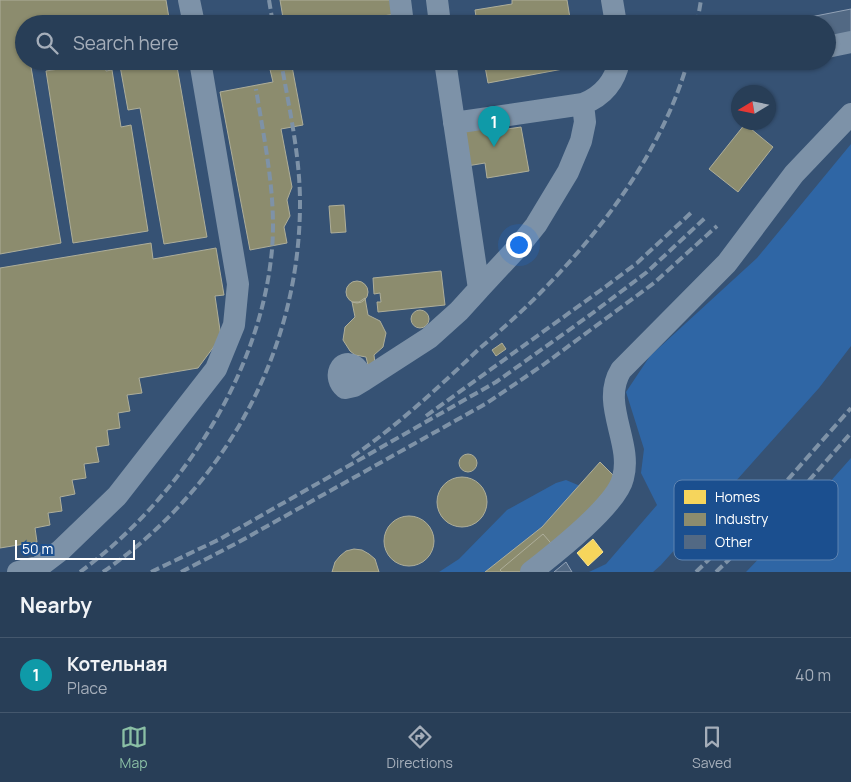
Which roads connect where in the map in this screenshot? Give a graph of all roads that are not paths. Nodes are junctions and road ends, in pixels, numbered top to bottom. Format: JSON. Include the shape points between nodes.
{"nodes":[{"id":1,"x":190,"y":0,"type":"edge"},
{"id":2,"x":400,"y":0,"type":"edge"},
{"id":3,"x":437,"y":0,"type":"edge"},
{"id":4,"x":612,"y":0,"type":"edge"},
{"id":5,"x":192,"y":15,"type":"edge"},
{"id":6,"x":402,"y":15,"type":"edge"},
{"id":7,"x":439,"y":15,"type":"edge"},
{"id":8,"x":614,"y":15,"type":"edge"},
{"id":9,"x":851,"y":42,"type":"edge"},
{"id":10,"x":836,"y":44,"type":"edge"},
{"id":11,"x":202,"y":70,"type":"edge"},
{"id":12,"x":446,"y":70,"type":"edge"},
{"id":13,"x":617,"y":70,"type":"edge"},
{"id":14,"x":583,"y":104,"type":"junction"},
{"id":15,"x":851,"y":114,"type":"edge"},
{"id":16,"x":454,"y":123,"type":"junction"},
{"id":17,"x":479,"y":289,"type":"junction"},
{"id":18,"x":364,"y":380,"type":"dead end"},
{"id":19,"x":18,"y":572,"type":"edge"},
{"id":20,"x":531,"y":572,"type":"edge"}],
"edges":[{"from":1,"to":5,"type":"lane"},
{"from":2,"to":6,"type":"lane"},
{"from":3,"to":7,"type":"lane"},
{"from":4,"to":8,"type":"lane"},
{"from":9,"to":10,"type":"lane"},
{"from":11,"to":19,"type":"lane","via":[[238,284],[234,325],[216,369],[117,496],[61,550],[40,566]]},
{"from":12,"to":16,"type":"lane"},
{"from":13,"to":14,"type":"lane","via":[[610,85],[598,97]]},
{"from":14,"to":16,"type":"lane"},
{"from":14,"to":17,"type":"lane","via":[[585,122],[581,141],[568,172],[536,225]]},
{"from":15,"to":20,"type":"lane","via":[[794,174],[727,264],[621,370],[615,379],[613,392],[624,452],[621,486],[614,497],[558,551]]},
{"from":16,"to":17,"type":"lane"},
{"from":17,"to":18,"type":"lane","via":[[429,338]]}]}
